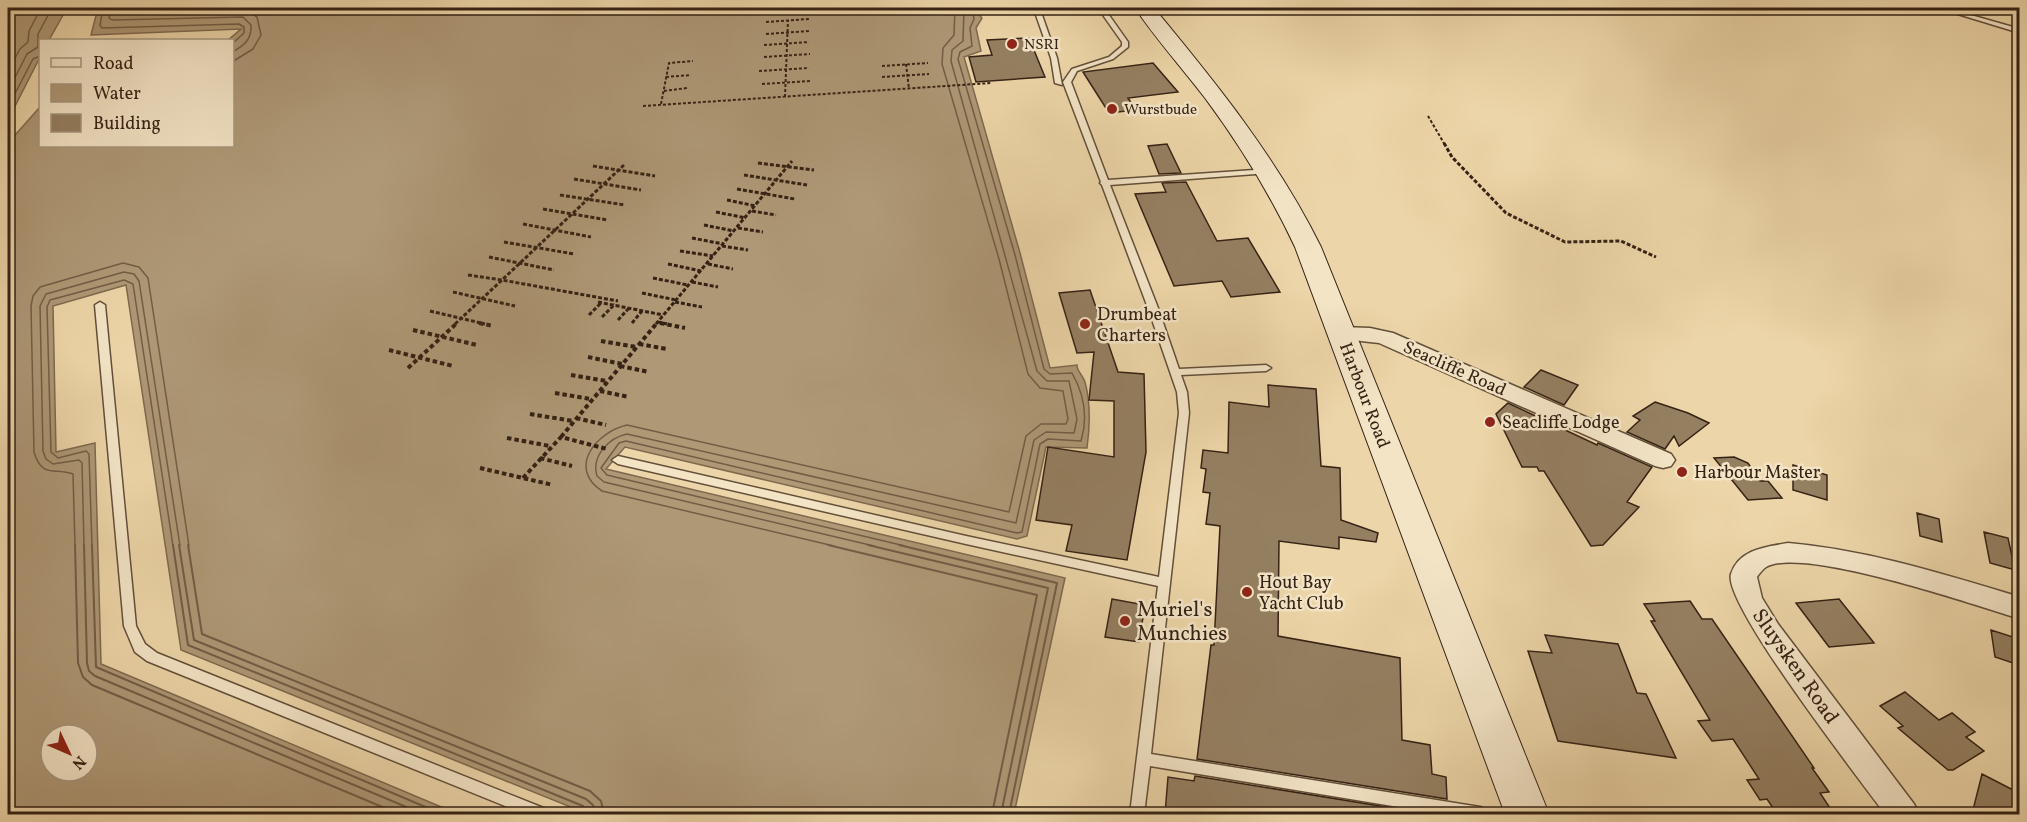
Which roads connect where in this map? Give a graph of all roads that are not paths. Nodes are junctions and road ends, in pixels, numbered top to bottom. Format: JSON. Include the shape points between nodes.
{"nodes":[{"id":1,"x":1039,"y":8,"type":"edge"},
{"id":2,"x":1101,"y":8,"type":"edge"},
{"id":3,"x":1144,"y":8,"type":"edge"},
{"id":4,"x":1941,"y":8,"type":"edge"},
{"id":5,"x":2019,"y":31,"type":"edge"},
{"id":6,"x":1059,"y":83,"type":"dead end"},
{"id":7,"x":1269,"y":171,"type":"junction"},
{"id":8,"x":1104,"y":183,"type":"junction"},
{"id":9,"x":100,"y":305,"type":"dead end"},
{"id":10,"x":1341,"y":333,"type":"junction"},
{"id":11,"x":1266,"y":368,"type":"dead end"},
{"id":12,"x":1175,"y":372,"type":"junction"},
{"id":13,"x":618,"y":460,"type":"dead end"},
{"id":14,"x":1663,"y":460,"type":"dead end"},
{"id":15,"x":1164,"y":582,"type":"junction"},
{"id":16,"x":2019,"y":608,"type":"edge"},
{"id":17,"x":1144,"y":759,"type":"junction"},
{"id":18,"x":541,"y":814,"type":"edge"},
{"id":19,"x":1137,"y":814,"type":"edge"},
{"id":20,"x":1480,"y":814,"type":"edge"},
{"id":21,"x":1527,"y":814,"type":"edge"},
{"id":22,"x":1903,"y":814,"type":"edge"}],
"edges":[{"from":1,"to":6,"type":"lane"},
{"from":2,"to":8,"type":"lane","via":[[1125,47],[1111,58],[1074,70],[1067,82]]},
{"from":3,"to":7,"type":"street","name":"Harbour Road","via":[[1227,110]]},
{"from":4,"to":5,"type":"lane"},
{"from":7,"to":8,"type":"lane"},
{"from":7,"to":10,"type":"street","name":"Harbour Road","via":[[1292,209]]},
{"from":8,"to":12,"type":"lane"},
{"from":9,"to":18,"type":"lane","via":[[130,626],[141,648],[152,657]]},
{"from":10,"to":14,"type":"street","name":"Seacliffe Road","via":[[1378,335],[1394,341]]},
{"from":10,"to":21,"type":"street","name":"Harbour Road"},
{"from":11,"to":12,"type":"lane"},
{"from":12,"to":15,"type":"lane","via":[[1184,413]]},
{"from":13,"to":15,"type":"lane"},
{"from":15,"to":17,"type":"lane"},
{"from":16,"to":22,"type":"street","name":"Sluysken Road","via":[[1889,569],[1814,553],[1781,553],[1748,565],[1743,574],[1744,585],[1764,625]]},
{"from":17,"to":19,"type":"lane"},
{"from":17,"to":20,"type":"lane"}]}
